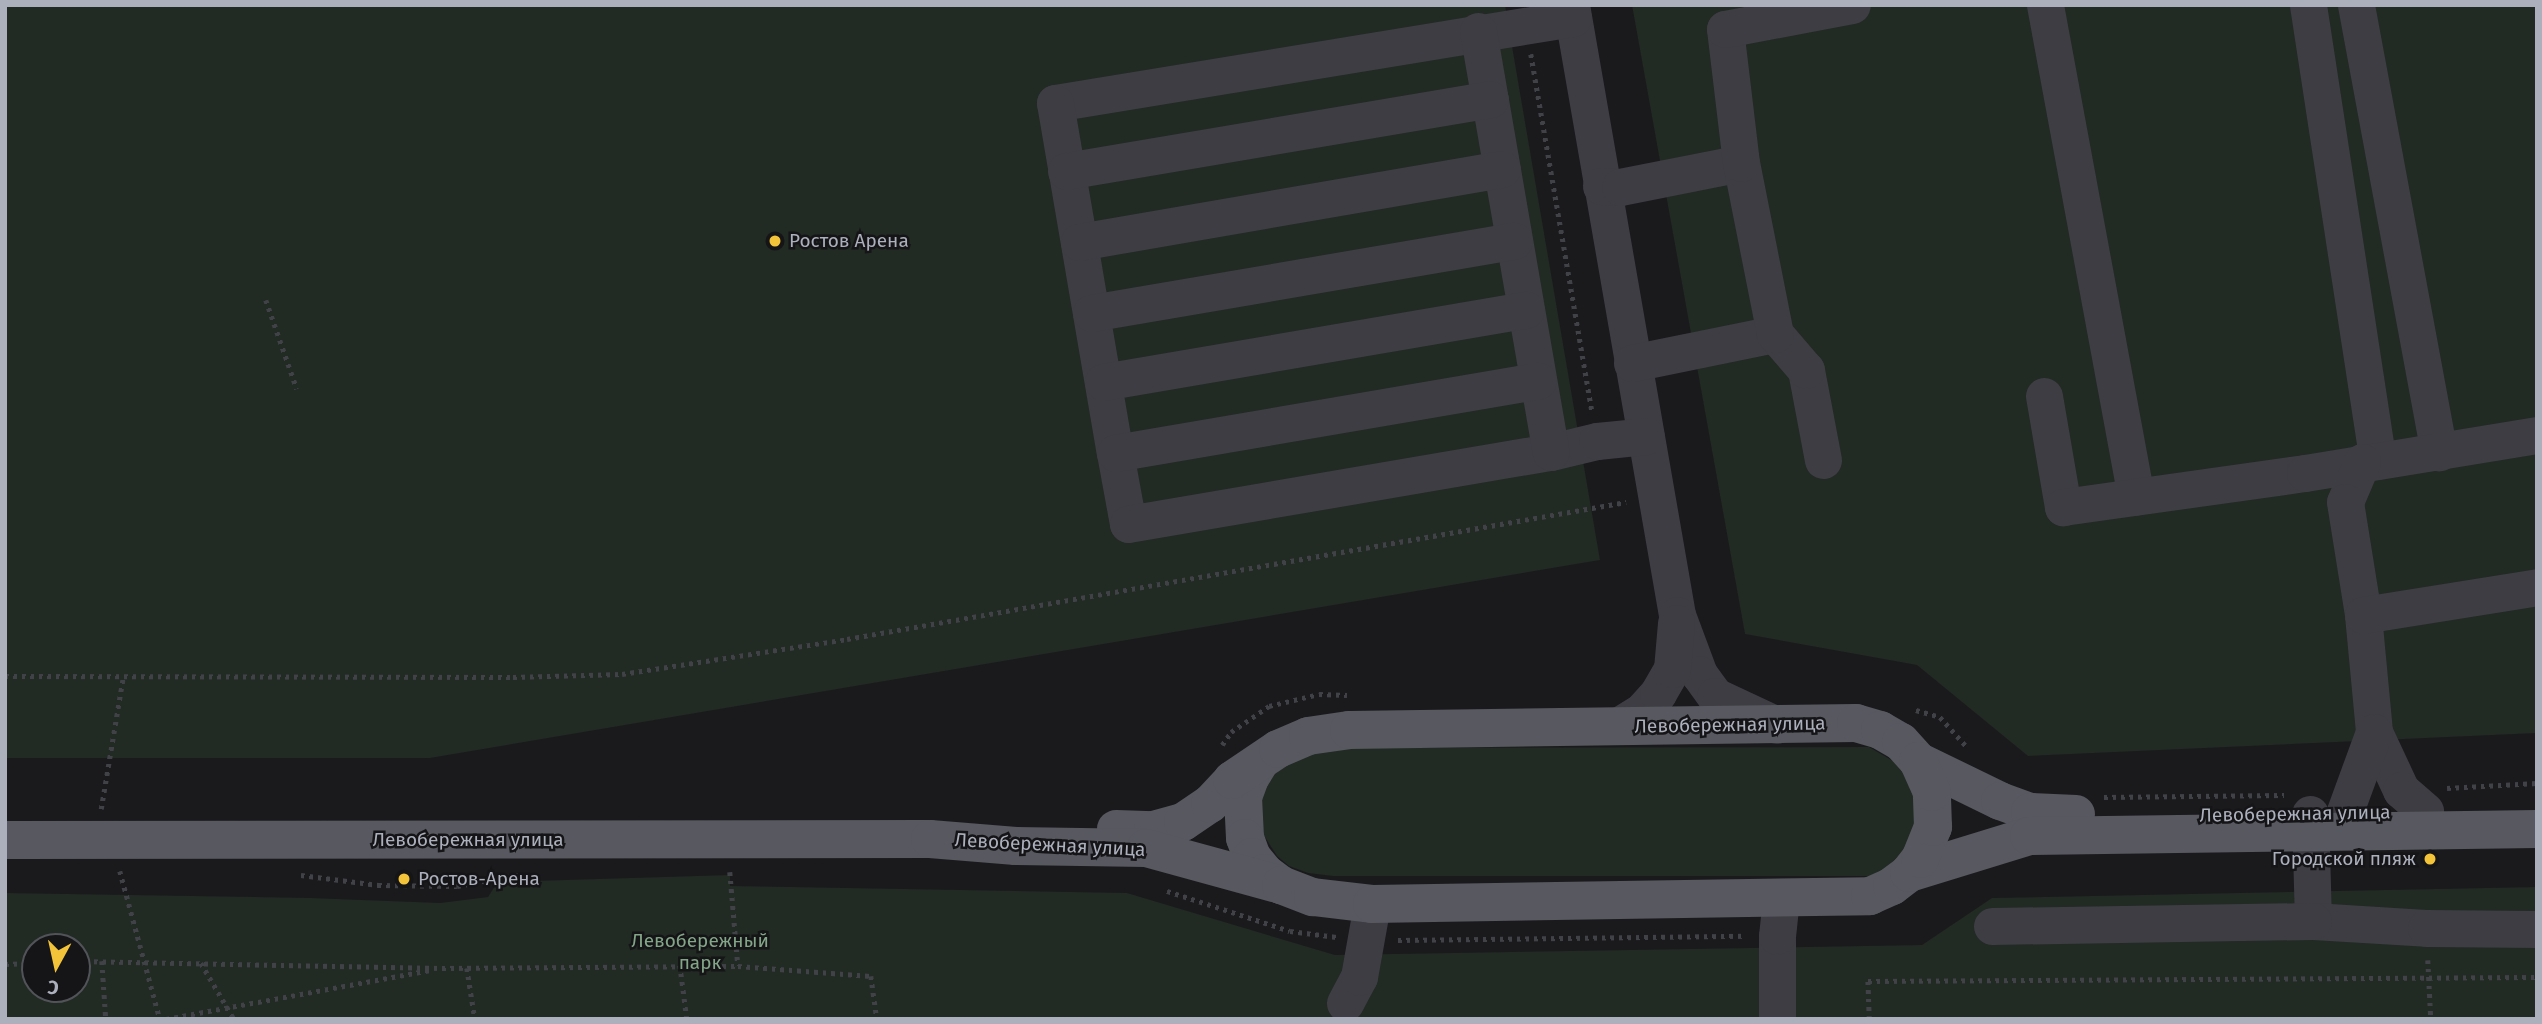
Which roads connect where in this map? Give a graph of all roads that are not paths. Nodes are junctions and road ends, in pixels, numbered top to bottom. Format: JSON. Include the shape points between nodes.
{"nodes":[{"id":1,"x":1852,"y":5,"type":"edge"},
{"id":2,"x":2045,"y":5,"type":"edge"},
{"id":3,"x":2308,"y":5,"type":"edge"},
{"id":4,"x":2356,"y":5,"type":"edge"},
{"id":5,"x":1572,"y":11,"type":"edge"},
{"id":6,"x":1478,"y":31,"type":"junction"},
{"id":7,"x":1490,"y":99,"type":"junction"},
{"id":8,"x":1741,"y":163,"type":"junction"},
{"id":9,"x":1502,"y":169,"type":"junction"},
{"id":10,"x":1066,"y":171,"type":"junction"},
{"id":11,"x":1601,"y":186,"type":"junction"},
{"id":12,"x":1514,"y":241,"type":"junction"},
{"id":13,"x":1079,"y":242,"type":"junction"},
{"id":14,"x":1526,"y":310,"type":"junction"},
{"id":15,"x":1091,"y":313,"type":"junction"},
{"id":16,"x":1775,"y":334,"type":"junction"},
{"id":17,"x":1632,"y":363,"type":"junction"},
{"id":18,"x":1538,"y":381,"type":"junction"},
{"id":19,"x":1103,"y":382,"type":"junction"},
{"id":20,"x":2044,"y":396,"type":"dead end"},
{"id":21,"x":2537,"y":435,"type":"edge"},
{"id":22,"x":1646,"y":436,"type":"junction"},
{"id":23,"x":1551,"y":452,"type":"junction"},
{"id":24,"x":2439,"y":452,"type":"junction"},
{"id":25,"x":1115,"y":453,"type":"junction"},
{"id":26,"x":1823,"y":460,"type":"dead end"},
{"id":27,"x":2370,"y":462,"type":"junction"},
{"id":28,"x":2305,"y":473,"type":"junction"},
{"id":29,"x":2136,"y":497,"type":"junction"},
{"id":30,"x":2344,"y":502,"type":"junction"},
{"id":31,"x":2537,"y":587,"type":"edge"},
{"id":32,"x":1677,"y":615,"type":"junction"},
{"id":33,"x":2363,"y":615,"type":"junction"},
{"id":34,"x":1777,"y":725,"type":"junction"},
{"id":35,"x":1618,"y":726,"type":"junction"},
{"id":36,"x":2375,"y":732,"type":"junction"},
{"id":37,"x":1261,"y":761,"type":"junction"},
{"id":38,"x":1918,"y":761,"type":"junction"},
{"id":39,"x":2413,"y":800,"type":"junction"},
{"id":40,"x":2537,"y":808,"type":"edge"},
{"id":41,"x":2313,"y":814,"type":"junction"},
{"id":42,"x":2537,"y":829,"type":"edge"},
{"id":43,"x":930,"y":839,"type":"junction"},
{"id":44,"x":5,"y":840,"type":"edge"},
{"id":45,"x":1909,"y":873,"type":"junction"},
{"id":46,"x":1281,"y":885,"type":"junction"},
{"id":47,"x":1779,"y":918,"type":"junction"},
{"id":48,"x":2313,"y":921,"type":"junction"},
{"id":49,"x":1370,"y":923,"type":"junction"},
{"id":50,"x":1992,"y":926,"type":"dead end"},
{"id":51,"x":2537,"y":929,"type":"edge"},
{"id":52,"x":1345,"y":1003,"type":"dead end"},
{"id":53,"x":1777,"y":1019,"type":"edge"}],
"edges":[{"from":1,"to":8,"type":"street","via":[[1725,29]]},
{"from":2,"to":29,"type":"street"},
{"from":3,"to":27,"type":"street"},
{"from":4,"to":24,"type":"street"},
{"from":5,"to":6,"type":"street","via":[[1526,25]]},
{"from":5,"to":11,"type":"street"},
{"from":6,"to":7,"type":"street"},
{"from":6,"to":10,"type":"street","via":[[1055,103]]},
{"from":7,"to":9,"type":"street"},
{"from":7,"to":10,"type":"street"},
{"from":8,"to":11,"type":"street","via":[[1620,187]]},
{"from":8,"to":16,"type":"street"},
{"from":9,"to":12,"type":"street"},
{"from":9,"to":13,"type":"street"},
{"from":10,"to":13,"type":"street"},
{"from":11,"to":17,"type":"street"},
{"from":12,"to":14,"type":"street"},
{"from":12,"to":15,"type":"street"},
{"from":13,"to":15,"type":"street"},
{"from":14,"to":18,"type":"street"},
{"from":14,"to":19,"type":"street"},
{"from":15,"to":19,"type":"street"},
{"from":16,"to":17,"type":"street"},
{"from":16,"to":26,"type":"street","via":[[1807,370]]},
{"from":17,"to":22,"type":"street"},
{"from":18,"to":23,"type":"street"},
{"from":18,"to":25,"type":"street"},
{"from":19,"to":25,"type":"street"},
{"from":20,"to":29,"type":"street","via":[[2063,507]]},
{"from":21,"to":24,"type":"street"},
{"from":22,"to":23,"type":"street"},
{"from":22,"to":32,"type":"street"},
{"from":23,"to":25,"type":"street","via":[[1128,524]]},
{"from":24,"to":27,"type":"street"},
{"from":27,"to":28,"type":"street"},
{"from":27,"to":30,"type":"street"},
{"from":28,"to":29,"type":"street"},
{"from":28,"to":30,"type":"street"},
{"from":30,"to":33,"type":"street"},
{"from":31,"to":33,"type":"street"},
{"from":32,"to":34,"type":"street","via":[[1699,674],[1715,696]]},
{"from":32,"to":35,"type":"street","via":[[1672,669],[1650,702]]},
{"from":33,"to":36,"type":"street"},
{"from":34,"to":35,"type":"main road","name":"Левобережная улица"},
{"from":34,"to":38,"type":"main road","name":"Левобережная улица","via":[[1856,723],[1891,736]]},
{"from":35,"to":37,"type":"main road","name":"Левобережная улица","via":[[1349,730],[1308,736]]},
{"from":36,"to":39,"type":"street"},
{"from":36,"to":41,"type":"street"},
{"from":37,"to":43,"type":"main road","name":"Левобережная улица","via":[[1183,822],[1153,830],[1014,831]]},
{"from":37,"to":46,"type":"main road","via":[[1243,797],[1243,828],[1252,857]]},
{"from":38,"to":41,"type":"main road","name":"Левобережная улица","via":[[2029,812]]},
{"from":38,"to":45,"type":"main road","via":[[1932,792],[1933,827]]},
{"from":39,"to":40,"type":"main road","name":"Левобережная улица"},
{"from":39,"to":41,"type":"main road","name":"Левобережная улица"},
{"from":41,"to":42,"type":"main road","name":"Левобережная улица"},
{"from":41,"to":45,"type":"main road","name":"Левобережная улица","via":[[2029,836]]},
{"from":41,"to":48,"type":"street"},
{"from":43,"to":44,"type":"main road","name":"Левобережная улица"},
{"from":43,"to":46,"type":"main road","name":"Левобережная улица","via":[[1146,848]]},
{"from":45,"to":47,"type":"main road","name":"Левобережная улица","via":[[1870,896]]},
{"from":46,"to":49,"type":"main road","name":"Левобережная улица"},
{"from":47,"to":49,"type":"main road","name":"Левобережная улица"},
{"from":47,"to":53,"type":"street"},
{"from":48,"to":50,"type":"street"},
{"from":48,"to":51,"type":"street"},
{"from":49,"to":52,"type":"street","via":[[1360,976]]}]}
